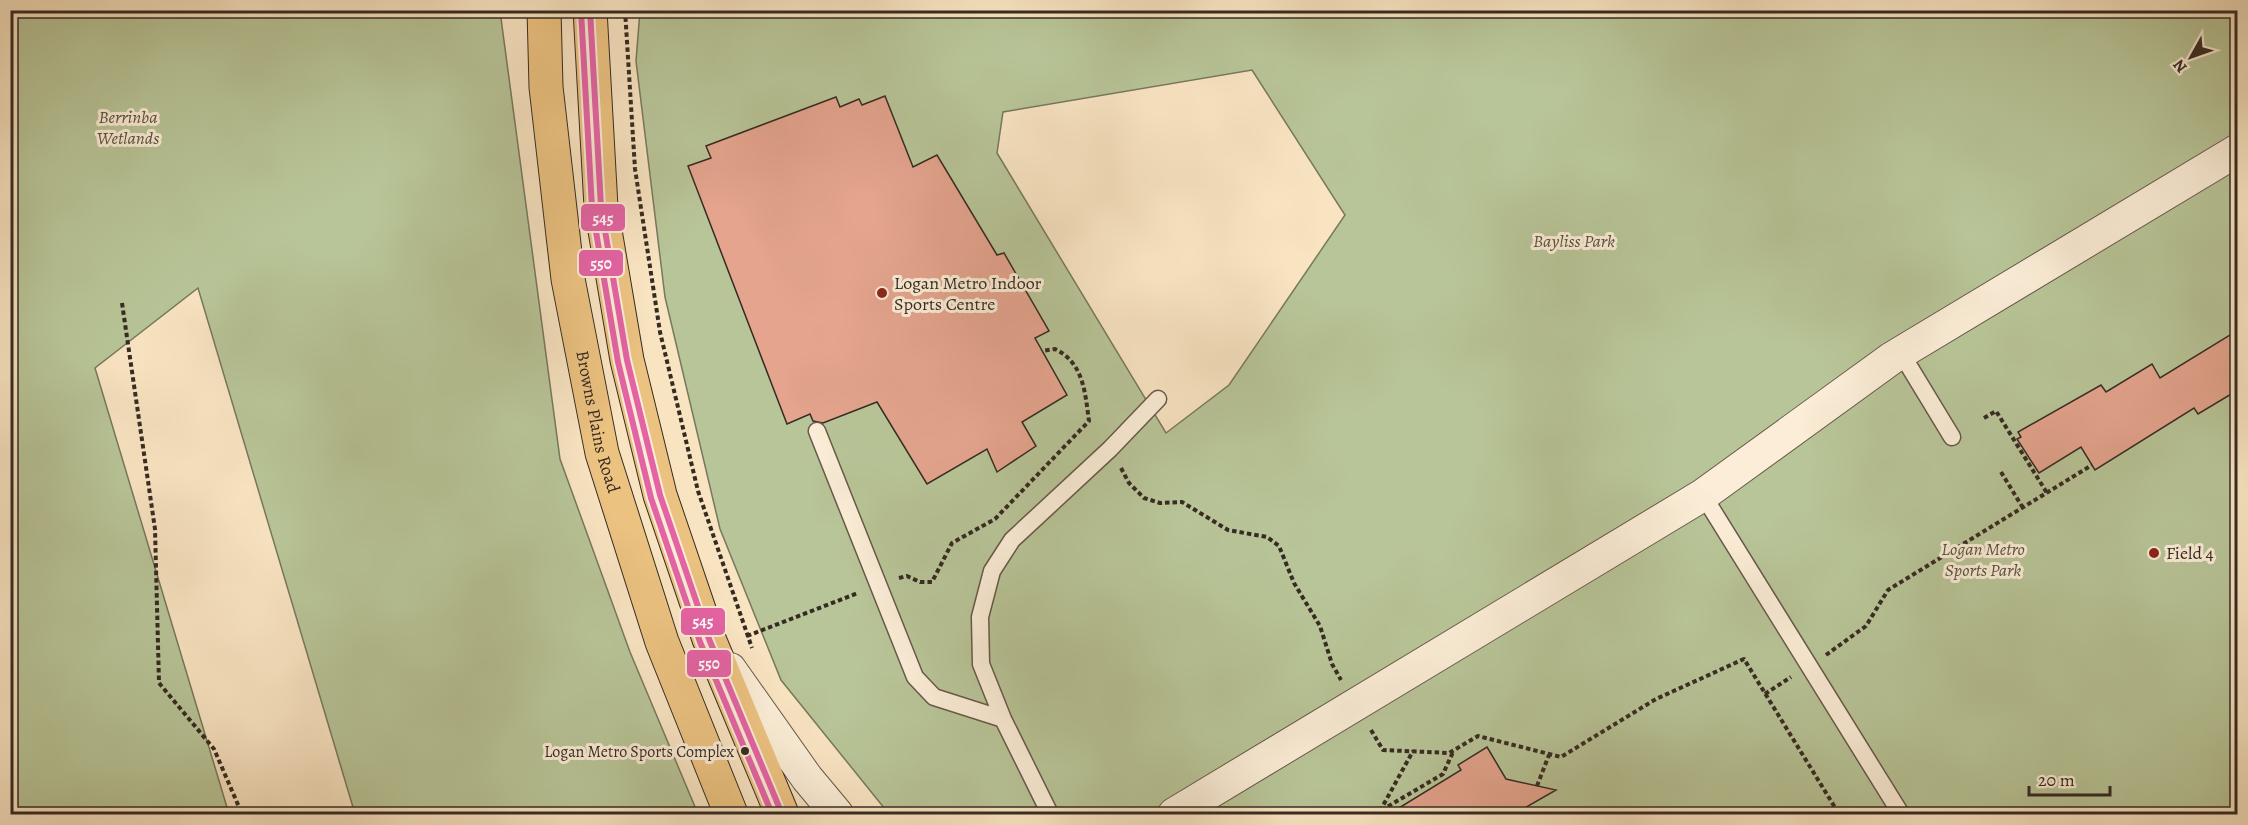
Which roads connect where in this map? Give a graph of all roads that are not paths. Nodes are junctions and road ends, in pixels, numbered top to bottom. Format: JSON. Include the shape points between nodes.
{"nodes":[{"id":1,"x":544,"y":10,"type":"edge"},
{"id":2,"x":590,"y":10,"type":"edge"},
{"id":3,"x":2238,"y":150,"type":"edge"},
{"id":4,"x":1901,"y":353,"type":"junction"},
{"id":5,"x":1158,"y":399,"type":"dead end"},
{"id":6,"x":817,"y":431,"type":"dead end"},
{"id":7,"x":1952,"y":437,"type":"dead end"},
{"id":8,"x":1703,"y":495,"type":"junction"},
{"id":9,"x":709,"y":639,"type":"junction"},
{"id":10,"x":1003,"y":719,"type":"junction"},
{"id":11,"x":731,"y":814,"type":"edge"},
{"id":12,"x":782,"y":814,"type":"edge"},
{"id":13,"x":837,"y":814,"type":"edge"},
{"id":14,"x":1050,"y":814,"type":"edge"},
{"id":15,"x":1174,"y":814,"type":"edge"},
{"id":16,"x":1901,"y":814,"type":"edge"}],
"edges":[{"from":1,"to":11,"type":"main road","name":"Browns Plains Road","via":[[546,87],[568,279],[602,453],[662,642]]},
{"from":2,"to":9,"type":"main road","via":[[601,207],[627,360],[660,495]]},
{"from":3,"to":4,"type":"street"},
{"from":4,"to":7,"type":"lane"},
{"from":4,"to":8,"type":"street"},
{"from":5,"to":10,"type":"lane","via":[[1012,540],[992,571],[980,617],[981,664]]},
{"from":6,"to":10,"type":"lane","via":[[915,676],[934,697]]},
{"from":8,"to":15,"type":"street"},
{"from":8,"to":16,"type":"lane"},
{"from":9,"to":12,"type":"main road"},
{"from":9,"to":13,"type":"street"},
{"from":10,"to":14,"type":"lane"}]}
